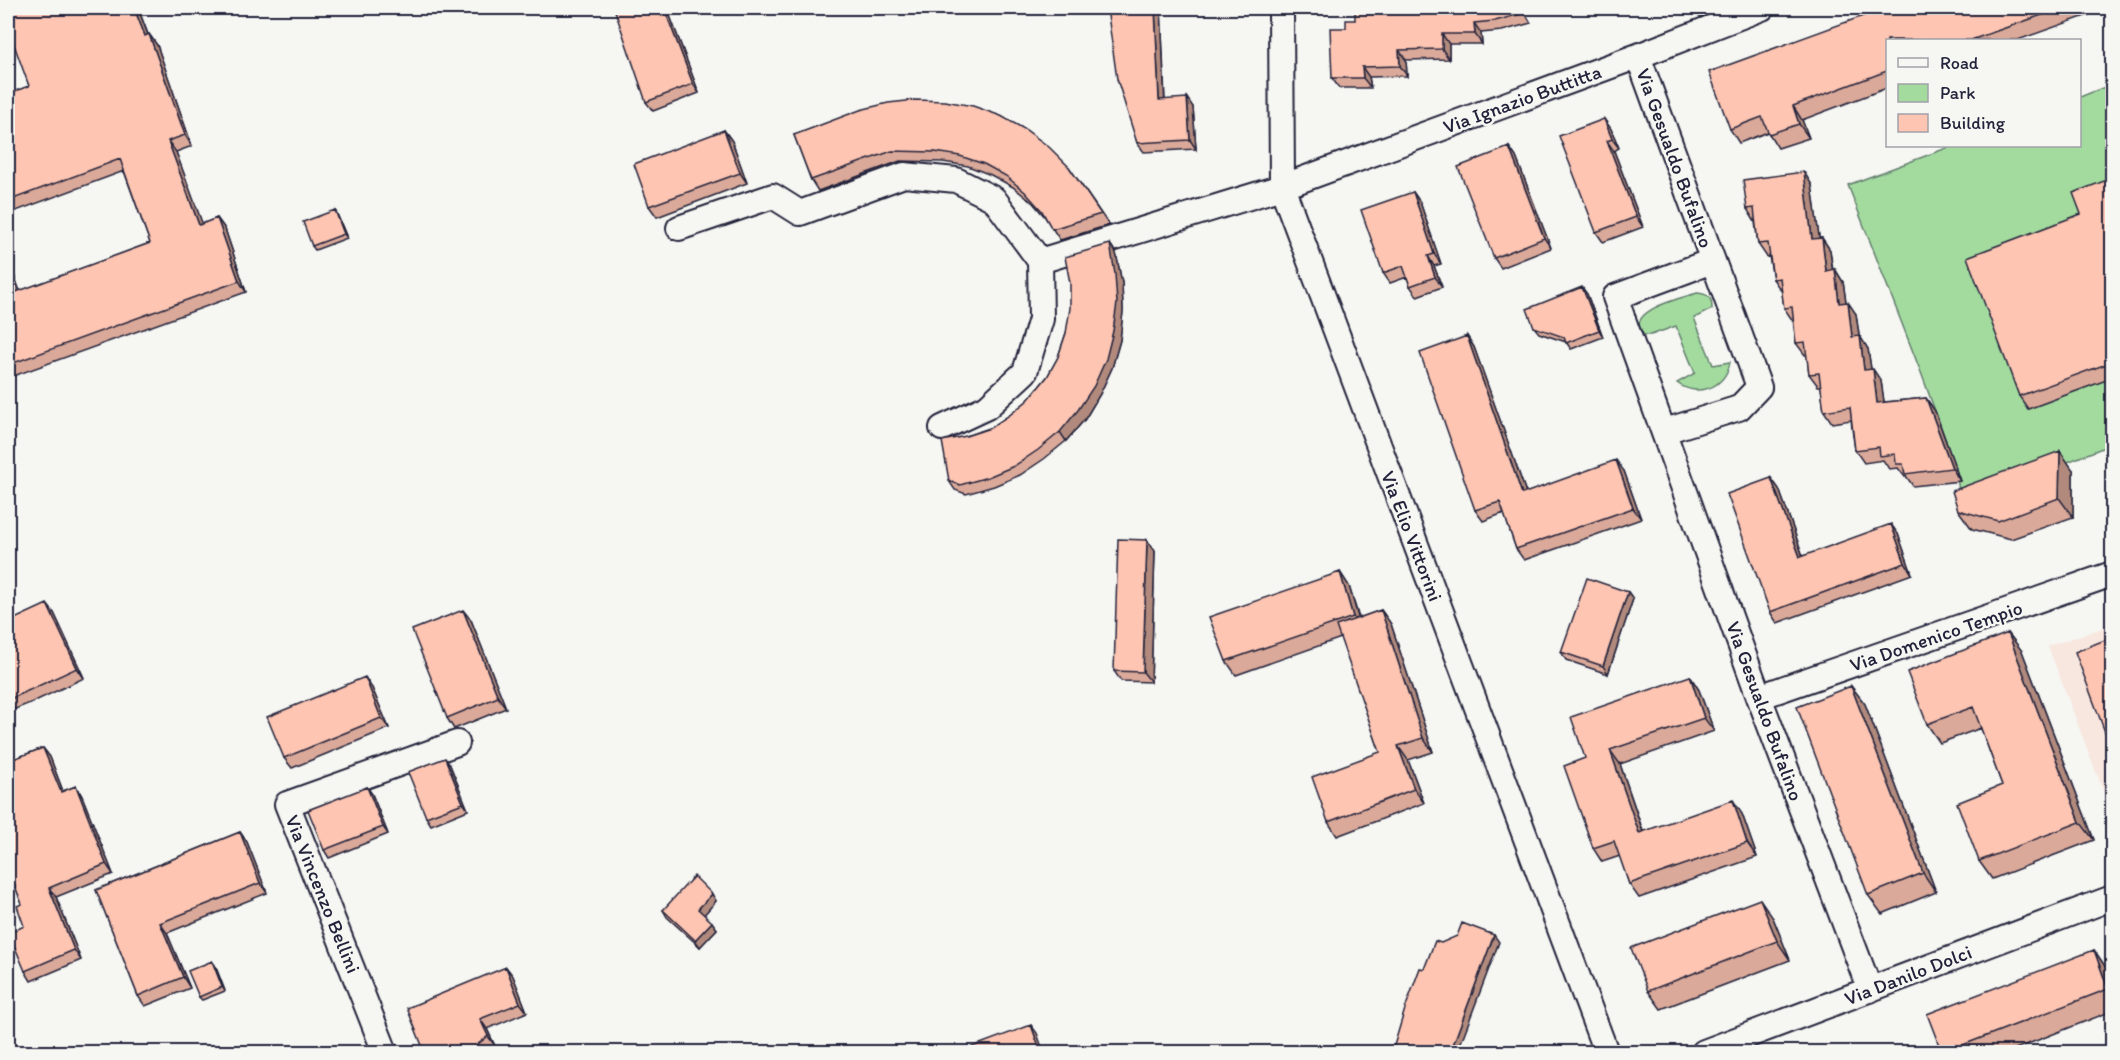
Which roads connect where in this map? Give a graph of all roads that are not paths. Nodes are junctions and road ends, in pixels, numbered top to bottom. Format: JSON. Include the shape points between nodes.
{"nodes":[{"id":1,"x":1281,"y":8,"type":"edge"},
{"id":2,"x":1762,"y":8,"type":"edge"},
{"id":3,"x":1638,"y":56,"type":"junction"},
{"id":4,"x":1282,"y":188,"type":"junction"},
{"id":5,"x":679,"y":228,"type":"dead end"},
{"id":6,"x":1040,"y":261,"type":"junction"},
{"id":7,"x":1712,"y":261,"type":"junction"},
{"id":8,"x":942,"y":428,"type":"dead end"},
{"id":9,"x":1665,"y":431,"type":"junction"},
{"id":10,"x":2112,"y":574,"type":"edge"},
{"id":11,"x":1759,"y":697,"type":"junction"},
{"id":12,"x":457,"y":743,"type":"dead end"},
{"id":13,"x":2112,"y":898,"type":"edge"},
{"id":14,"x":1870,"y":990,"type":"junction"},
{"id":15,"x":385,"y":1053,"type":"edge"},
{"id":16,"x":1606,"y":1053,"type":"edge"},
{"id":17,"x":1704,"y":1053,"type":"edge"}],
"edges":[{"from":1,"to":4,"type":"street","name":"Via Elio Vittorini"},
{"from":2,"to":3,"type":"street","name":"Via Ignazio Buttitta"},
{"from":3,"to":4,"type":"street","name":"Via Ignazio Buttitta"},
{"from":3,"to":7,"type":"street","name":"Via Gesualdo Bufalino"},
{"from":4,"to":6,"type":"street","name":"Via Ignazio Buttitta"},
{"from":4,"to":16,"type":"street","name":"Via Elio Vittorini"},
{"from":5,"to":6,"type":"street","via":[[773,196],[800,213],[904,174],[956,180],[994,199]]},
{"from":6,"to":8,"type":"street","via":[[1041,319],[1025,372],[987,407]]},
{"from":7,"to":9,"type":"street","name":"Via Gesualdo Bufalino","via":[[1759,387],[1739,408]]},
{"from":7,"to":9,"type":"street","name":"Via Gesualdo Bufalino","via":[[1615,297]]},
{"from":9,"to":11,"type":"street","name":"Via Gesualdo Bufalino"},
{"from":10,"to":11,"type":"street","name":"Via Domenico Tempio"},
{"from":11,"to":14,"type":"street","name":"Via Gesualdo Bufalino"},
{"from":12,"to":15,"type":"street","name":"Via Vincenzo Bellini","via":[[287,804]]},
{"from":13,"to":14,"type":"street","name":"Via Danilo Dolci"},
{"from":14,"to":17,"type":"street","name":"Via Danilo Dolci"}]}
